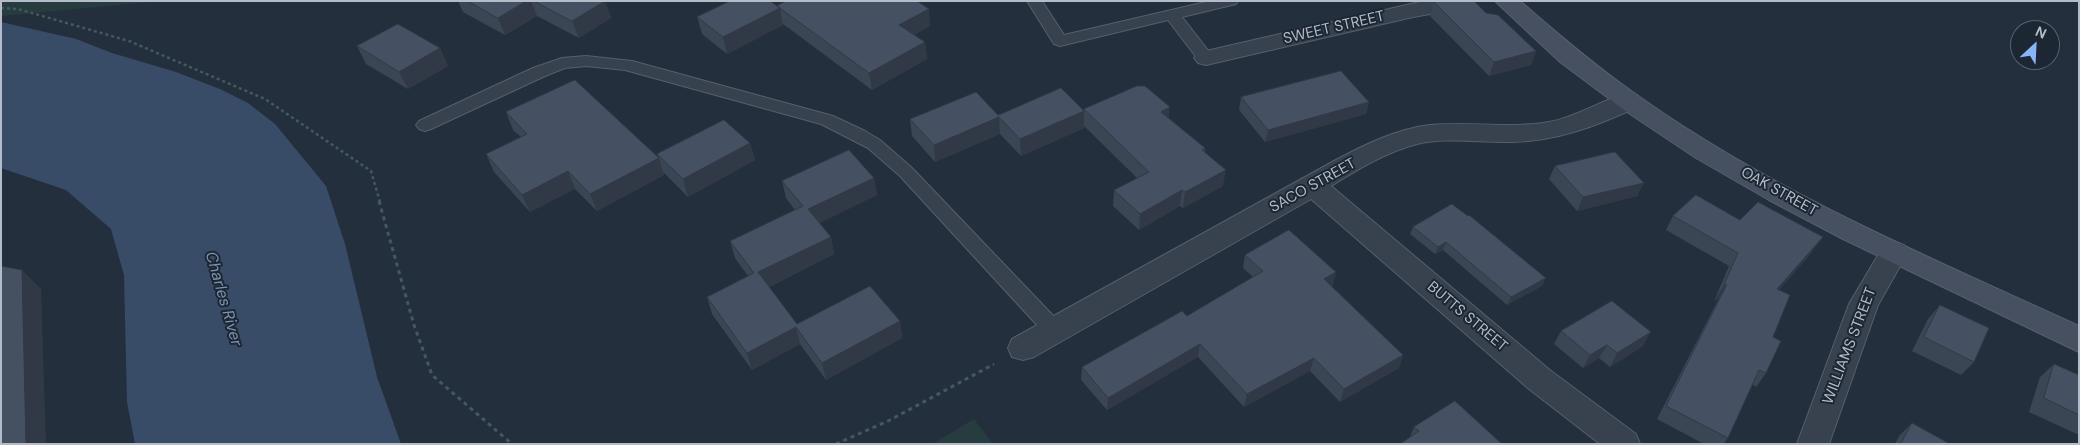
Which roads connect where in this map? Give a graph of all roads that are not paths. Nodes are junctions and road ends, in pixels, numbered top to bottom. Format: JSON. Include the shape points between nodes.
{"nodes":[{"id":1,"x":1034,"y":1,"type":"edge"},
{"id":2,"x":1232,"y":1,"type":"edge"},
{"id":3,"x":1464,"y":1,"type":"edge"},
{"id":4,"x":1506,"y":1,"type":"edge"},
{"id":5,"x":1172,"y":15,"type":"junction"},
{"id":6,"x":1206,"y":58,"type":"joint"},
{"id":7,"x":1628,"y":101,"type":"junction"},
{"id":8,"x":425,"y":125,"type":"dead end"},
{"id":9,"x":1313,"y":186,"type":"junction"},
{"id":10,"x":1894,"y":252,"type":"junction"},
{"id":11,"x":1054,"y":331,"type":"junction"},
{"id":12,"x":2079,"y":340,"type":"edge"},
{"id":13,"x":1023,"y":348,"type":"road end"},
{"id":14,"x":1624,"y":444,"type":"edge"},
{"id":15,"x":1813,"y":444,"type":"edge"}],
"edges":[{"from":1,"to":5,"type":"lane","via":[[1060,41]]},
{"from":2,"to":5,"type":"lane"},
{"from":3,"to":6,"type":"street","name":"SWEET STREET"},
{"from":4,"to":7,"type":"street","name":"OAK STREET","via":[[1545,37]]},
{"from":5,"to":6,"type":"lane"},
{"from":7,"to":9,"type":"street","name":"SACO STREET","via":[[1578,125],[1552,131],[1524,134],[1435,133],[1411,137]]},
{"from":7,"to":10,"type":"street","name":"OAK STREET","via":[[1755,179]]},
{"from":8,"to":11,"type":"lane","via":[[538,72],[562,63],[586,60],[626,65],[827,120],[859,135],[901,167]]},
{"from":9,"to":11,"type":"street","name":"SACO STREET"},
{"from":9,"to":14,"type":"street","name":"BUTTS STREET","via":[[1540,380]]},
{"from":10,"to":12,"type":"street","name":"OAK STREET"},
{"from":10,"to":15,"type":"street","name":"WILLIAMS STREET","via":[[1864,304]]},
{"from":11,"to":13,"type":"street","name":"SACO STREET"}]}
